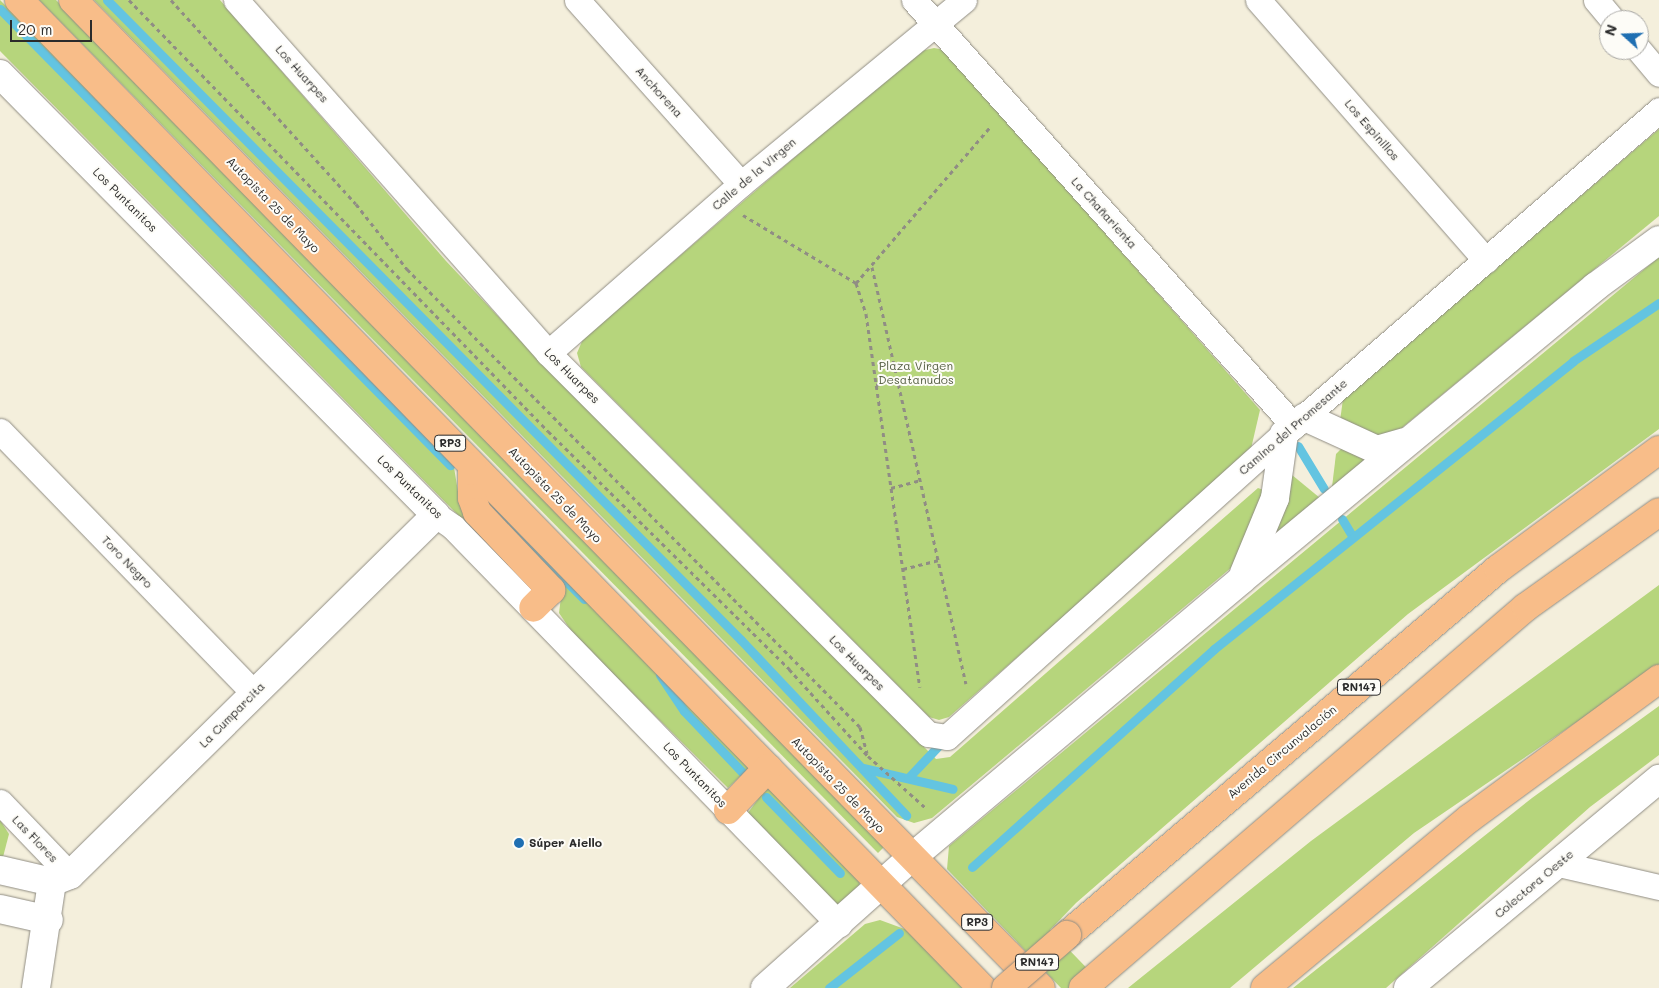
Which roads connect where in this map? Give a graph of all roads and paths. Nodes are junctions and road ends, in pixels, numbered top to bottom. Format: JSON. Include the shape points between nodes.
{"nodes":[{"id":1,"x":19,"y":0,"type":"edge"},
{"id":2,"x":73,"y":0,"type":"edge"},
{"id":3,"x":129,"y":0,"type":"edge"},
{"id":4,"x":171,"y":0,"type":"edge"},
{"id":5,"x":236,"y":0,"type":"edge"},
{"id":6,"x":577,"y":0,"type":"edge"},
{"id":7,"x":914,"y":0,"type":"edge"},
{"id":8,"x":964,"y":0,"type":"edge"},
{"id":9,"x":1258,"y":0,"type":"edge"},
{"id":10,"x":1596,"y":0,"type":"edge"},
{"id":11,"x":1604,"y":10,"type":"edge"},
{"id":12,"x":935,"y":24,"type":"junction"},
{"id":13,"x":1647,"y":60,"type":"edge"},
{"id":14,"x":0,"y":74,"type":"edge"},
{"id":15,"x":1659,"y":74,"type":"edge"},
{"id":16,"x":1659,"y":110,"type":"edge"},
{"id":17,"x":995,"y":121,"type":"dead end"},
{"id":18,"x":732,"y":192,"type":"junction"},
{"id":19,"x":750,"y":208,"type":"dead end"},
{"id":20,"x":743,"y":215,"type":"junction"},
{"id":21,"x":736,"y":221,"type":"dead end"},
{"id":22,"x":1659,"y":240,"type":"edge"},
{"id":23,"x":1486,"y":260,"type":"junction"},
{"id":24,"x":872,"y":267,"type":"junction"},
{"id":25,"x":856,"y":283,"type":"junction"},
{"id":26,"x":548,"y":353,"type":"junction"},
{"id":27,"x":898,"y":379,"type":"junction"},
{"id":28,"x":876,"y":385,"type":"junction"},
{"id":29,"x":1294,"y":426,"type":"junction"},
{"id":30,"x":0,"y":431,"type":"edge"},
{"id":31,"x":1416,"y":437,"type":"junction"},
{"id":32,"x":1659,"y":450,"type":"edge"},
{"id":33,"x":472,"y":466,"type":"junction"},
{"id":34,"x":920,"y":480,"type":"junction"},
{"id":35,"x":891,"y":488,"type":"junction"},
{"id":36,"x":1659,"y":512,"type":"edge"},
{"id":37,"x":436,"y":515,"type":"junction"},
{"id":38,"x":938,"y":560,"type":"junction"},
{"id":39,"x":903,"y":569,"type":"junction"},
{"id":40,"x":1241,"y":580,"type":"junction"},
{"id":41,"x":532,"y":608,"type":"junction"},
{"id":42,"x":1659,"y":679,"type":"edge"},
{"id":43,"x":974,"y":681,"type":"dead end"},
{"id":44,"x":913,"y":683,"type":"dead end"},
{"id":45,"x":967,"y":688,"type":"junction"},
{"id":46,"x":920,"y":690,"type":"junction"},
{"id":47,"x":959,"y":692,"type":"dead end"},
{"id":48,"x":254,"y":693,"type":"junction"},
{"id":49,"x":926,"y":694,"type":"dead end"},
{"id":50,"x":928,"y":734,"type":"joint"},
{"id":51,"x":868,"y":756,"type":"junction"},
{"id":52,"x":768,"y":768,"type":"junction"},
{"id":53,"x":1659,"y":779,"type":"edge"},
{"id":54,"x":0,"y":802,"type":"edge"},
{"id":55,"x":728,"y":810,"type":"junction"},
{"id":56,"x":930,"y":813,"type":"dead end"},
{"id":57,"x":910,"y":859,"type":"junction"},
{"id":58,"x":1559,"y":864,"type":"junction"},
{"id":59,"x":0,"y":870,"type":"edge"},
{"id":60,"x":61,"y":878,"type":"junction"},
{"id":61,"x":1659,"y":887,"type":"edge"},
{"id":62,"x":880,"y":888,"type":"junction"},
{"id":63,"x":0,"y":909,"type":"edge"},
{"id":64,"x":49,"y":920,"type":"junction"},
{"id":65,"x":840,"y":924,"type":"junction"},
{"id":66,"x":36,"y":988,"type":"edge"},
{"id":67,"x":765,"y":988,"type":"edge"},
{"id":68,"x":982,"y":988,"type":"edge"},
{"id":69,"x":1006,"y":988,"type":"edge"},
{"id":70,"x":1041,"y":988,"type":"edge"},
{"id":71,"x":1083,"y":988,"type":"edge"},
{"id":72,"x":1265,"y":988,"type":"edge"},
{"id":73,"x":1408,"y":988,"type":"edge"}],
"edges":[{"from":1,"to":33,"type":"main road","number":"RP3"},
{"from":2,"to":57,"type":"main road","name":"Autopista 25 de Mayo","number":"RP3"},
{"from":3,"to":51,"type":"path","via":[[548,430],[763,642]]},
{"from":4,"to":51,"type":"path","via":[[356,204],[407,269],[860,727]]},
{"from":5,"to":26,"type":"street","name":"Los Huarpes"},
{"from":6,"to":18,"type":"street","name":"Anchorena"},
{"from":7,"to":12,"type":"street","name":"La Chañarienta"},
{"from":8,"to":12,"type":"street","name":"Calle de la Virgen"},
{"from":9,"to":23,"type":"street","name":"Los Espinillos"},
{"from":10,"to":11,"type":"street"},
{"from":12,"to":18,"type":"street","name":"Calle de la Virgen"},
{"from":12,"to":29,"type":"street","name":"La Chañarienta"},
{"from":13,"to":15,"type":"street"},
{"from":14,"to":37,"type":"street","name":"Los Puntanitos"},
{"from":16,"to":23,"type":"street","name":"Camino del Promesante"},
{"from":17,"to":24,"type":"path"},
{"from":18,"to":20,"type":"path"},
{"from":18,"to":26,"type":"street","name":"Calle de la Virgen"},
{"from":19,"to":20,"type":"path"},
{"from":20,"to":21,"type":"path"},
{"from":20,"to":25,"type":"path"},
{"from":22,"to":31,"type":"street","via":[[1595,287]]},
{"from":23,"to":29,"type":"street","name":"Camino del Promesante"},
{"from":24,"to":25,"type":"path"},
{"from":24,"to":27,"type":"path"},
{"from":25,"to":28,"type":"path","via":[[866,314]]},
{"from":26,"to":50,"type":"street","name":"Los Huarpes"},
{"from":27,"to":28,"type":"path"},
{"from":27,"to":34,"type":"path"},
{"from":28,"to":35,"type":"path"},
{"from":29,"to":31,"type":"street","via":[[1377,450],[1391,449]]},
{"from":29,"to":40,"type":"street","via":[[1275,498]]},
{"from":29,"to":50,"type":"street","name":"Camino del Promesante","via":[[947,737]]},
{"from":30,"to":48,"type":"street","name":"Toro Negro"},
{"from":31,"to":40,"type":"street"},
{"from":32,"to":69,"type":"main road","name":"Avenida Circunvalación","number":"RN147","bridge":true,"via":[[1498,569]]},
{"from":33,"to":41,"type":"main road","via":[[472,498],[477,512],[552,590]]},
{"from":33,"to":52,"type":"main road","number":"RP3"},
{"from":34,"to":35,"type":"path"},
{"from":34,"to":38,"type":"path"},
{"from":35,"to":39,"type":"path"},
{"from":36,"to":71,"type":"main road","via":[[1526,607]]},
{"from":37,"to":41,"type":"street","name":"Los Puntanitos","via":[[453,527]]},
{"from":37,"to":48,"type":"street","name":"La Cumparcita"},
{"from":38,"to":39,"type":"path"},
{"from":38,"to":45,"type":"path"},
{"from":39,"to":46,"type":"path"},
{"from":40,"to":57,"type":"street"},
{"from":41,"to":55,"type":"street","name":"Los Puntanitos"},
{"from":42,"to":72,"type":"main road","via":[[1470,818]]},
{"from":43,"to":45,"type":"path"},
{"from":44,"to":46,"type":"path"},
{"from":45,"to":47,"type":"path"},
{"from":46,"to":49,"type":"path"},
{"from":48,"to":60,"type":"street","name":"La Cumparcita"},
{"from":51,"to":56,"type":"path"},
{"from":52,"to":55,"type":"main road"},
{"from":52,"to":62,"type":"main road","number":"RP3"},
{"from":53,"to":58,"type":"street","name":"Colectora Oeste"},
{"from":54,"to":60,"type":"street","name":"Las Flores"},
{"from":55,"to":65,"type":"street","name":"Los Puntanitos"},
{"from":57,"to":62,"type":"street"},
{"from":57,"to":70,"type":"main road","name":"Autopista 25 de Mayo","number":"RP3"},
{"from":58,"to":61,"type":"street"},
{"from":58,"to":73,"type":"street","name":"Colectora Oeste"},
{"from":59,"to":60,"type":"street"},
{"from":60,"to":64,"type":"street"},
{"from":62,"to":65,"type":"street"},
{"from":62,"to":68,"type":"main road","number":"RP3"},
{"from":63,"to":64,"type":"street"},
{"from":64,"to":66,"type":"street"},
{"from":65,"to":67,"type":"street"}]}
